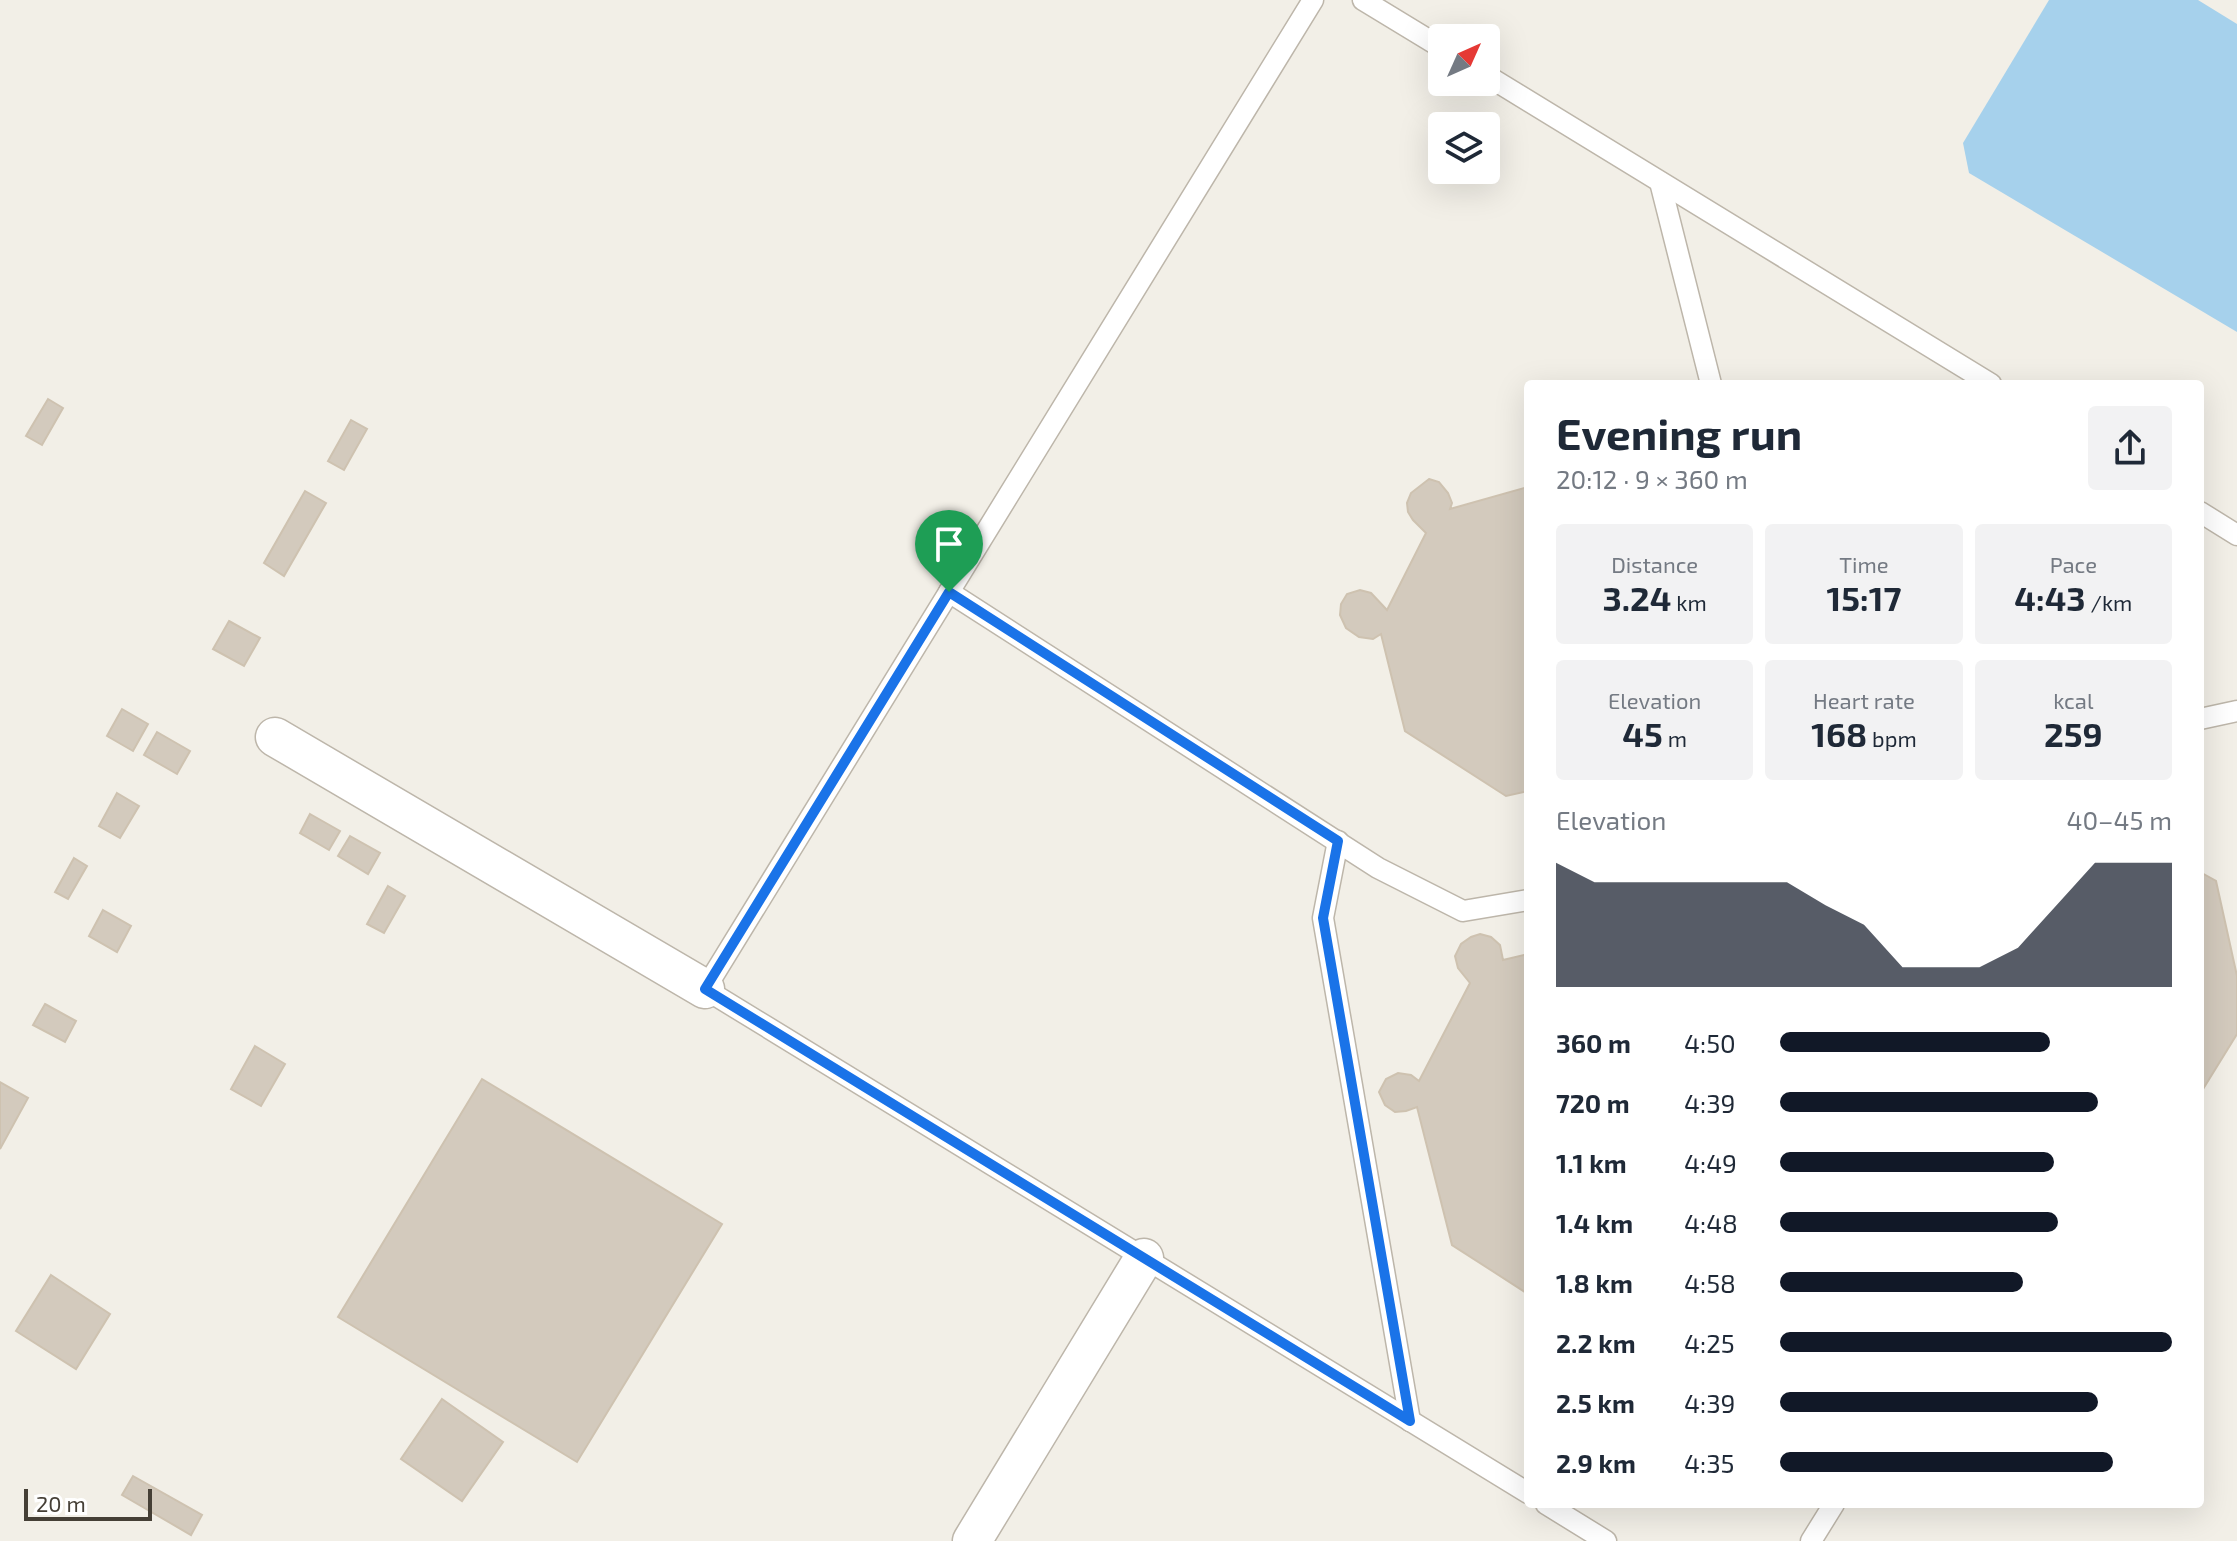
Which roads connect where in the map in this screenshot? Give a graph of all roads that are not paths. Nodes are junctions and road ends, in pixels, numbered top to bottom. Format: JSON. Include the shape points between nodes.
{"nodes":[{"id":1,"x":1313,"y":0,"type":"edge"},
{"id":2,"x":1363,"y":0,"type":"edge"},
{"id":3,"x":1428,"y":39,"type":"edge"},
{"id":4,"x":1500,"y":84,"type":"edge"},
{"id":5,"x":1660,"y":182,"type":"junction"},
{"id":6,"x":1710,"y":380,"type":"edge"},
{"id":7,"x":1984,"y":380,"type":"edge"},
{"id":8,"x":2204,"y":514,"type":"edge"},
{"id":9,"x":2237,"y":535,"type":"edge"},
{"id":10,"x":949,"y":592,"type":"junction"},
{"id":11,"x":2237,"y":711,"type":"edge"},
{"id":12,"x":2204,"y":718,"type":"edge"},
{"id":13,"x":275,"y":737,"type":"dead end"},
{"id":14,"x":1338,"y":841,"type":"junction"},
{"id":15,"x":1524,"y":901,"type":"edge"},
{"id":16,"x":705,"y":989,"type":"junction"},
{"id":17,"x":1144,"y":1258,"type":"junction"},
{"id":18,"x":1410,"y":1421,"type":"junction"},
{"id":19,"x":1524,"y":1491,"type":"edge"},
{"id":20,"x":1552,"y":1508,"type":"edge"},
{"id":21,"x":1832,"y":1508,"type":"edge"},
{"id":22,"x":972,"y":1541,"type":"edge"},
{"id":23,"x":1606,"y":1541,"type":"edge"},
{"id":24,"x":1811,"y":1541,"type":"edge"}],
"edges":[{"from":1,"to":10,"type":"lane"},
{"from":2,"to":3,"type":"lane"},
{"from":4,"to":5,"type":"lane"},
{"from":5,"to":6,"type":"lane"},
{"from":5,"to":7,"type":"lane"},
{"from":8,"to":9,"type":"lane"},
{"from":10,"to":14,"type":"lane"},
{"from":10,"to":16,"type":"lane"},
{"from":11,"to":12,"type":"lane"},
{"from":13,"to":16,"type":"street"},
{"from":14,"to":15,"type":"lane","via":[[1378,868],[1463,911]]},
{"from":14,"to":18,"type":"lane","via":[[1323,918]]},
{"from":16,"to":17,"type":"lane"},
{"from":17,"to":18,"type":"lane"},
{"from":17,"to":22,"type":"street"},
{"from":18,"to":19,"type":"lane"},
{"from":20,"to":23,"type":"lane"},
{"from":21,"to":24,"type":"lane"}]}
